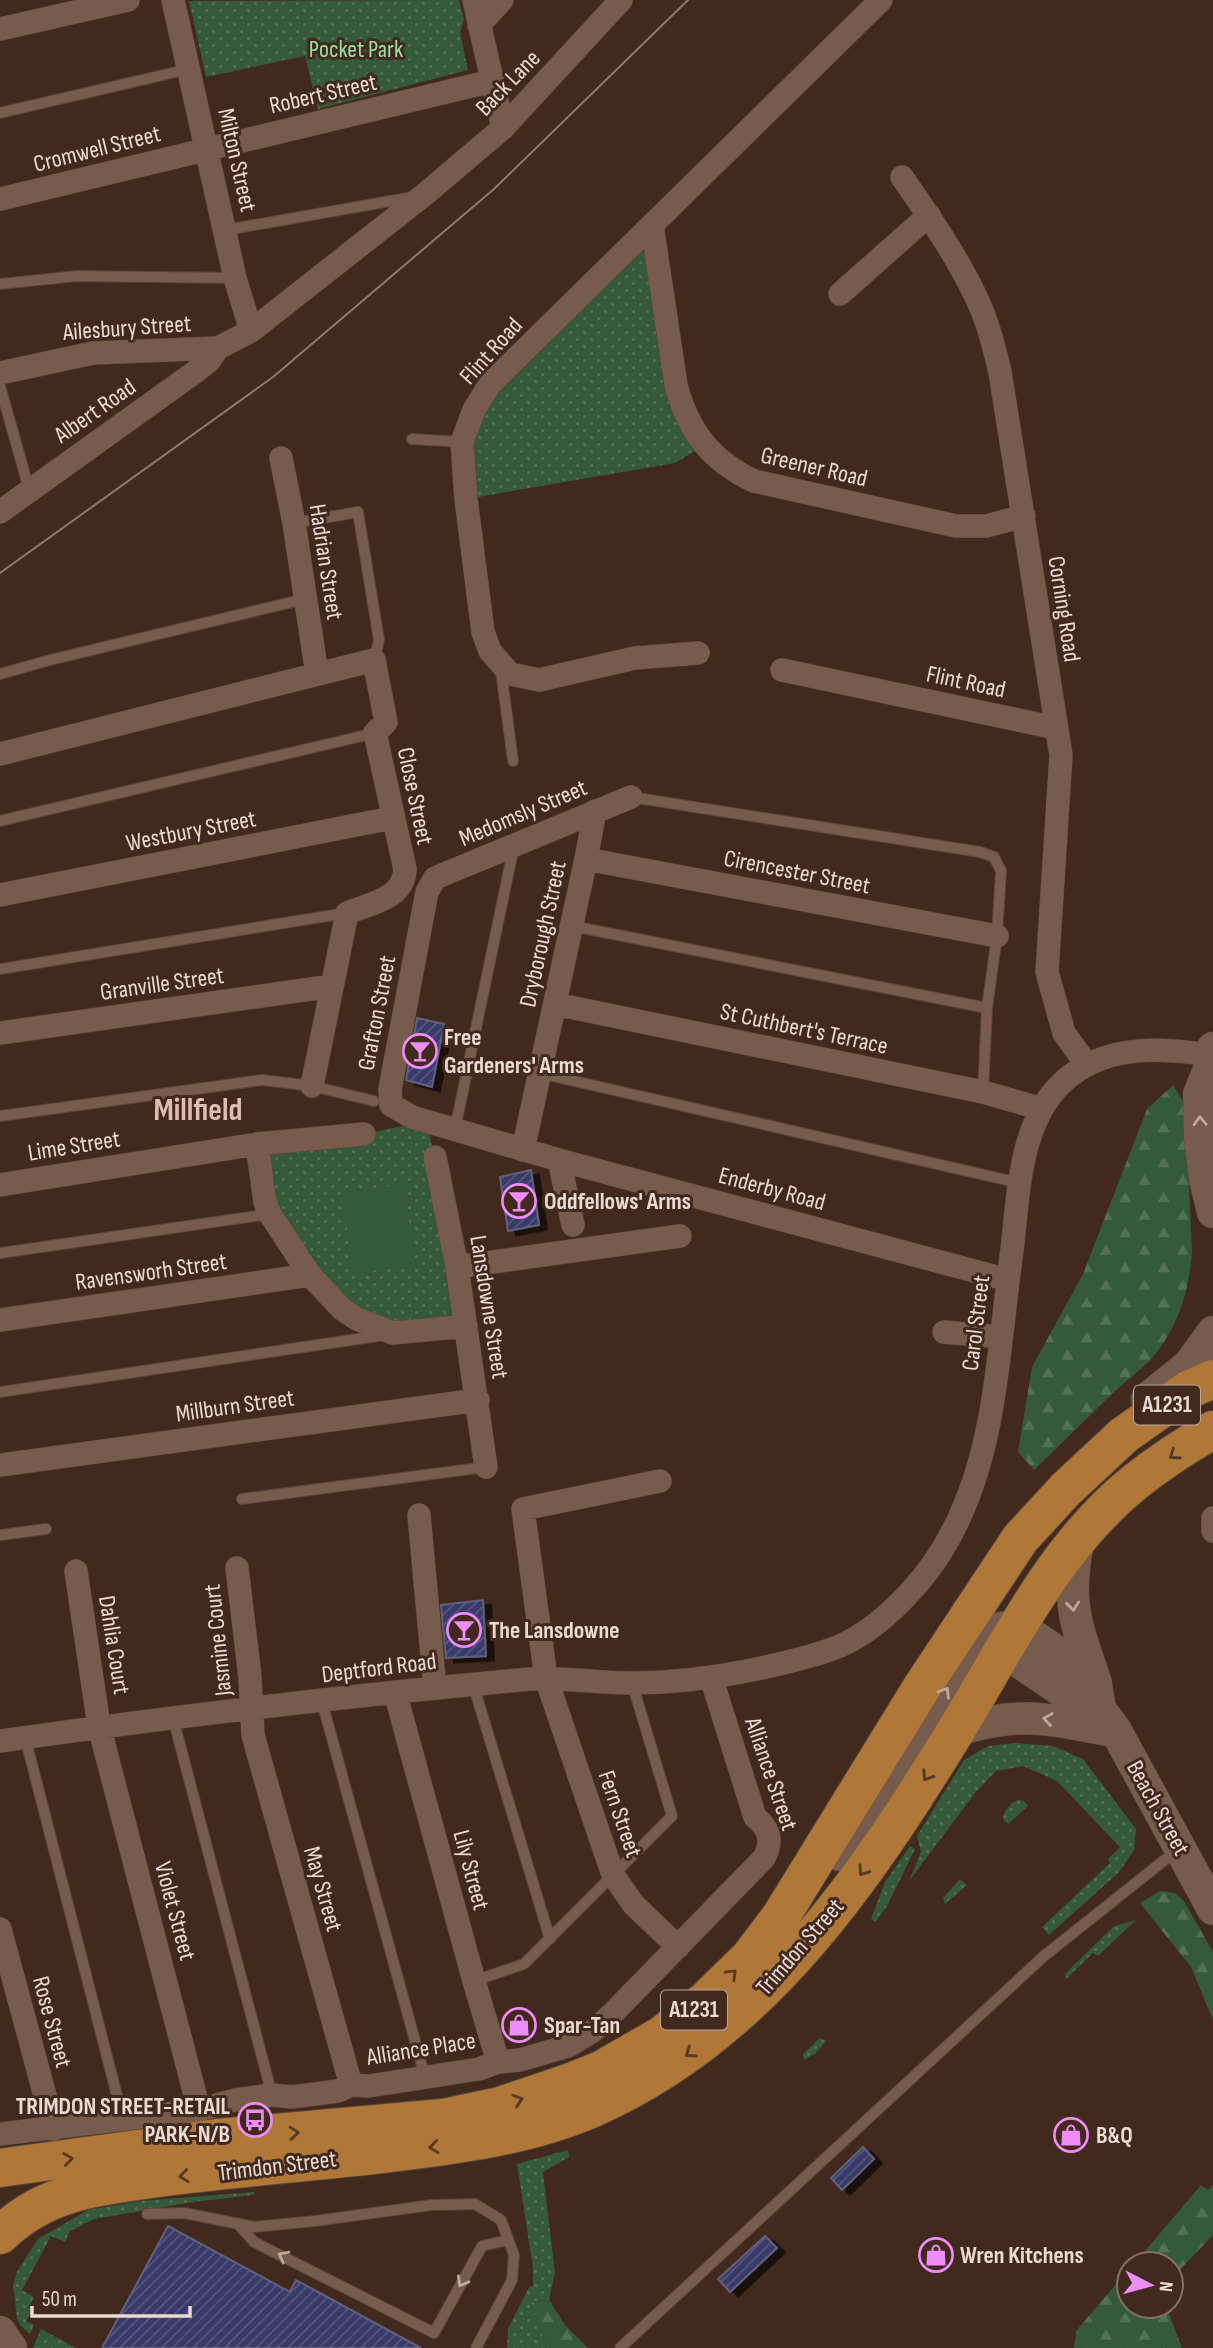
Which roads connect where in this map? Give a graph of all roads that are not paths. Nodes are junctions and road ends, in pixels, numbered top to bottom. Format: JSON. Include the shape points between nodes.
{"nodes":[{"id":1,"x":128,"y":0,"type":"edge"},
{"id":2,"x":173,"y":0,"type":"edge"},
{"id":3,"x":474,"y":0,"type":"edge"},
{"id":4,"x":502,"y":0,"type":"edge"},
{"id":5,"x":621,"y":0,"type":"edge"},
{"id":6,"x":881,"y":0,"type":"edge"},
{"id":7,"x":479,"y":25,"type":"junction"},
{"id":8,"x":0,"y":29,"type":"edge"},
{"id":9,"x":189,"y":69,"type":"junction"},
{"id":10,"x":492,"y":81,"type":"junction"},
{"id":11,"x":0,"y":113,"type":"edge"},
{"id":12,"x":503,"y":128,"type":"junction"},
{"id":13,"x":206,"y":149,"type":"junction"},
{"id":14,"x":902,"y":177,"type":"dead end"},
{"id":15,"x":425,"y":194,"type":"junction"},
{"id":16,"x":0,"y":199,"type":"edge"},
{"id":17,"x":929,"y":215,"type":"junction"},
{"id":18,"x":652,"y":225,"type":"junction"},
{"id":19,"x":226,"y":230,"type":"junction"},
{"id":20,"x":235,"y":278,"type":"junction"},
{"id":21,"x":0,"y":284,"type":"edge"},
{"id":22,"x":840,"y":294,"type":"dead end"},
{"id":23,"x":251,"y":331,"type":"junction"},
{"id":24,"x":218,"y":348,"type":"junction"},
{"id":25,"x":0,"y":373,"type":"edge"},
{"id":26,"x":0,"y":386,"type":"edge"},
{"id":27,"x":412,"y":439,"type":"dead end"},
{"id":28,"x":462,"y":442,"type":"junction"},
{"id":29,"x":281,"y":458,"type":"dead end"},
{"id":30,"x":29,"y":489,"type":"junction"},
{"id":31,"x":0,"y":512,"type":"edge"},
{"id":32,"x":1024,"y":516,"type":"junction"},
{"id":33,"x":294,"y":523,"type":"junction"},
{"id":34,"x":305,"y":598,"type":"junction"},
{"id":35,"x":698,"y":653,"type":"dead end"},
{"id":36,"x":374,"y":660,"type":"junction"},
{"id":37,"x":501,"y":665,"type":"junction"},
{"id":38,"x":782,"y":670,"type":"dead end"},
{"id":39,"x":0,"y":674,"type":"edge"},
{"id":40,"x":317,"y":674,"type":"junction"},
{"id":41,"x":1056,"y":728,"type":"junction"},
{"id":42,"x":375,"y":733,"type":"junction"},
{"id":43,"x":0,"y":754,"type":"edge"},
{"id":44,"x":513,"y":761,"type":"dead end"},
{"id":45,"x":631,"y":797,"type":"joint"},
{"id":46,"x":595,"y":811,"type":"junction"},
{"id":47,"x":392,"y":818,"type":"junction"},
{"id":48,"x":0,"y":821,"type":"edge"},
{"id":49,"x":514,"y":846,"type":"junction"},
{"id":50,"x":586,"y":859,"type":"junction"},
{"id":51,"x":435,"y":878,"type":"joint"},
{"id":52,"x":0,"y":895,"type":"edge"},
{"id":53,"x":347,"y":913,"type":"junction"},
{"id":54,"x":572,"y":926,"type":"junction"},
{"id":55,"x":998,"y":936,"type":"junction"},
{"id":56,"x":0,"y":970,"type":"edge"},
{"id":57,"x":332,"y":986,"type":"junction"},
{"id":58,"x":555,"y":1004,"type":"junction"},
{"id":59,"x":987,"y":1008,"type":"junction"},
{"id":60,"x":0,"y":1033,"type":"edge"},
{"id":61,"x":1212,"y":1059,"type":"edge"},
{"id":62,"x":1087,"y":1065,"type":"junction"},
{"id":63,"x":539,"y":1073,"type":"junction"},
{"id":64,"x":312,"y":1086,"type":"junction"},
{"id":65,"x":983,"y":1092,"type":"junction"},
{"id":66,"x":374,"y":1101,"type":"dead end"},
{"id":67,"x":1042,"y":1109,"type":"junction"},
{"id":68,"x":0,"y":1115,"type":"edge"},
{"id":69,"x":455,"y":1129,"type":"junction"},
{"id":70,"x":364,"y":1134,"type":"dead end"},
{"id":71,"x":257,"y":1144,"type":"junction"},
{"id":72,"x":523,"y":1150,"type":"junction"},
{"id":73,"x":435,"y":1157,"type":"dead end"},
{"id":74,"x":559,"y":1160,"type":"junction"},
{"id":75,"x":1020,"y":1183,"type":"junction"},
{"id":76,"x":0,"y":1185,"type":"edge"},
{"id":77,"x":1213,"y":1212,"type":"edge"},
{"id":78,"x":270,"y":1214,"type":"junction"},
{"id":79,"x":573,"y":1225,"type":"dead end"},
{"id":80,"x":680,"y":1236,"type":"dead end"},
{"id":81,"x":0,"y":1253,"type":"edge"},
{"id":82,"x":457,"y":1267,"type":"junction"},
{"id":83,"x":310,"y":1275,"type":"junction"},
{"id":84,"x":1008,"y":1280,"type":"junction"},
{"id":85,"x":0,"y":1320,"type":"edge"},
{"id":86,"x":466,"y":1325,"type":"junction"},
{"id":87,"x":944,"y":1332,"type":"dead end"},
{"id":88,"x":1213,"y":1332,"type":"edge"},
{"id":89,"x":393,"y":1334,"type":"junction"},
{"id":90,"x":1001,"y":1337,"type":"junction"},
{"id":91,"x":1213,"y":1379,"type":"edge"},
{"id":92,"x":0,"y":1392,"type":"edge"},
{"id":93,"x":478,"y":1399,"type":"junction"},
{"id":94,"x":1213,"y":1430,"type":"edge"},
{"id":95,"x":1124,"y":1435,"type":"junction"},
{"id":96,"x":0,"y":1465,"type":"edge"},
{"id":97,"x":486,"y":1467,"type":"joint"},
{"id":98,"x":660,"y":1481,"type":"dead end"},
{"id":99,"x":242,"y":1499,"type":"dead end"},
{"id":100,"x":419,"y":1515,"type":"dead end"},
{"id":101,"x":1213,"y":1518,"type":"edge"},
{"id":102,"x":46,"y":1529,"type":"dead end"},
{"id":103,"x":1213,"y":1531,"type":"edge"},
{"id":104,"x":0,"y":1535,"type":"edge"},
{"id":105,"x":1079,"y":1538,"type":"junction"},
{"id":106,"x":237,"y":1568,"type":"dead end"},
{"id":107,"x":76,"y":1571,"type":"dead end"},
{"id":108,"x":989,"y":1584,"type":"junction"},
{"id":109,"x":911,"y":1591,"type":"joint"},
{"id":110,"x":1003,"y":1637,"type":"junction"},
{"id":111,"x":710,"y":1677,"type":"junction"},
{"id":112,"x":545,"y":1678,"type":"junction"},
{"id":113,"x":632,"y":1683,"type":"junction"},
{"id":114,"x":473,"y":1684,"type":"junction"},
{"id":115,"x":435,"y":1688,"type":"junction"},
{"id":116,"x":395,"y":1692,"type":"junction"},
{"id":117,"x":322,"y":1702,"type":"junction"},
{"id":118,"x":252,"y":1707,"type":"junction"},
{"id":119,"x":1104,"y":1708,"type":"junction"},
{"id":120,"x":173,"y":1718,"type":"junction"},
{"id":121,"x":99,"y":1726,"type":"junction"},
{"id":122,"x":955,"y":1731,"type":"junction"},
{"id":123,"x":25,"y":1737,"type":"junction"},
{"id":124,"x":0,"y":1741,"type":"edge"},
{"id":125,"x":770,"y":1848,"type":"joint"},
{"id":126,"x":1179,"y":1849,"type":"junction"},
{"id":127,"x":613,"y":1875,"type":"junction"},
{"id":128,"x":804,"y":1882,"type":"junction"},
{"id":129,"x":1213,"y":1909,"type":"edge"},
{"id":130,"x":0,"y":1929,"type":"edge"},
{"id":131,"x":550,"y":1939,"type":"junction"},
{"id":132,"x":678,"y":1947,"type":"junction"},
{"id":133,"x":474,"y":1981,"type":"junction"},
{"id":134,"x":499,"y":2062,"type":"junction"},
{"id":135,"x":425,"y":2078,"type":"junction"},
{"id":136,"x":351,"y":2085,"type":"junction"},
{"id":137,"x":272,"y":2095,"type":"junction"},
{"id":138,"x":199,"y":2110,"type":"junction"},
{"id":139,"x":122,"y":2119,"type":"junction"},
{"id":140,"x":54,"y":2129,"type":"junction"},
{"id":141,"x":0,"y":2134,"type":"edge"},
{"id":142,"x":0,"y":2168,"type":"edge"},
{"id":143,"x":147,"y":2214,"type":"dead end"},
{"id":144,"x":237,"y":2223,"type":"junction"},
{"id":145,"x":0,"y":2235,"type":"edge"},
{"id":146,"x":508,"y":2240,"type":"junction"},
{"id":147,"x":0,"y":2332,"type":"edge"},
{"id":148,"x":628,"y":2345,"type":"edge"},
{"id":149,"x":11,"y":2348,"type":"edge"},
{"id":150,"x":476,"y":2348,"type":"edge"}],
"edges":[{"from":1,"to":8,"type":"street"},
{"from":2,"to":9,"type":"street","name":"Milton Street"},
{"from":3,"to":7,"type":"street"},
{"from":4,"to":7,"type":"street"},
{"from":5,"to":12,"type":"street","name":"Back Lane"},
{"from":6,"to":18,"type":"street","name":"Flint Road"},
{"from":7,"to":10,"type":"street"},
{"from":9,"to":11,"type":"lane"},
{"from":9,"to":13,"type":"street","name":"Milton Street"},
{"from":10,"to":12,"type":"street"},
{"from":10,"to":13,"type":"street","name":"Robert Street"},
{"from":12,"to":15,"type":"street","name":"Back Lane"},
{"from":13,"to":16,"type":"street","name":"Cromwell Street"},
{"from":13,"to":19,"type":"street","name":"Milton Street"},
{"from":14,"to":17,"type":"street","name":"Corning Road"},
{"from":15,"to":19,"type":"lane"},
{"from":15,"to":23,"type":"street","name":"Back Lane"},
{"from":17,"to":22,"type":"street"},
{"from":17,"to":32,"type":"street","name":"Corning Road","via":[[962,269],[990,333]]},
{"from":18,"to":28,"type":"street","name":"Flint Road","via":[[490,384]]},
{"from":18,"to":32,"type":"street","name":"Greener Road","via":[[683,411],[718,459],[754,481],[956,526],[986,526]]},
{"from":19,"to":20,"type":"street","name":"Milton Street"},
{"from":20,"to":21,"type":"lane","via":[[77,276]]},
{"from":20,"to":23,"type":"street","name":"Milton Street"},
{"from":23,"to":24,"type":"street","name":"Back Lane"},
{"from":24,"to":25,"type":"street","name":"Ailesbury Street","via":[[93,353]]},
{"from":24,"to":30,"type":"street","name":"Albert Road","via":[[195,372]]},
{"from":26,"to":30,"type":"lane"},
{"from":27,"to":28,"type":"lane"},
{"from":28,"to":37,"type":"street","name":"Flint Road","via":[[482,632]]},
{"from":29,"to":33,"type":"street","name":"Hadrian Street"},
{"from":30,"to":31,"type":"street","name":"Albert Road"},
{"from":32,"to":41,"type":"street","name":"Corning Road"},
{"from":33,"to":34,"type":"street","name":"Hadrian Street"},
{"from":33,"to":36,"type":"lane","via":[[358,512],[379,640]]},
{"from":34,"to":39,"type":"lane"},
{"from":34,"to":40,"type":"street","name":"Hadrian Street"},
{"from":35,"to":37,"type":"street","via":[[635,658],[539,680],[510,674]]},
{"from":36,"to":40,"type":"street"},
{"from":36,"to":42,"type":"street","name":"Close Street","via":[[386,722]]},
{"from":37,"to":44,"type":"lane"},
{"from":38,"to":41,"type":"street","name":"Flint Road"},
{"from":40,"to":43,"type":"street"},
{"from":41,"to":62,"type":"street","name":"Corning Road","via":[[1061,755],[1047,972],[1064,1033]]},
{"from":42,"to":47,"type":"street","name":"Close Street"},
{"from":42,"to":48,"type":"lane"},
{"from":45,"to":46,"type":"street","name":"Medomsly Street"},
{"from":45,"to":55,"type":"lane","via":[[994,857],[1001,871]]},
{"from":46,"to":49,"type":"street","name":"Medomsly Street"},
{"from":46,"to":50,"type":"street","name":"Dryborough Street"},
{"from":47,"to":52,"type":"street","name":"Westbury Street"},
{"from":47,"to":53,"type":"street","name":"Close Street","via":[[405,869],[401,888]]},
{"from":49,"to":51,"type":"street","name":"Medomsly Street"},
{"from":49,"to":69,"type":"lane"},
{"from":50,"to":54,"type":"street","name":"Dryborough Street"},
{"from":50,"to":55,"type":"street","name":"Cirencester Street"},
{"from":51,"to":69,"type":"street","name":"Grafton Street","via":[[427,892],[390,1097],[391,1105],[412,1117]]},
{"from":53,"to":56,"type":"lane"},
{"from":53,"to":57,"type":"street"},
{"from":54,"to":58,"type":"street","name":"Dryborough Street"},
{"from":54,"to":59,"type":"lane"},
{"from":55,"to":59,"type":"lane"},
{"from":57,"to":60,"type":"street","name":"Granville Street"},
{"from":57,"to":64,"type":"street"},
{"from":58,"to":63,"type":"street","name":"Dryborough Street"},
{"from":58,"to":65,"type":"street","name":"St Cuthbert's Terrace"},
{"from":59,"to":65,"type":"lane"},
{"from":61,"to":62,"type":"street","name":"Carol Street","via":[[1143,1049],[1113,1053]]},
{"from":77,"to":61,"type":"street","one_way":true,"via":[[1202,1152],[1199,1094]]},
{"from":62,"to":67,"type":"street","name":"Carol Street","via":[[1070,1076]]},
{"from":63,"to":72,"type":"street","name":"Dryborough Street"},
{"from":63,"to":75,"type":"lane"},
{"from":64,"to":66,"type":"lane"},
{"from":64,"to":68,"type":"lane","via":[[262,1080]]},
{"from":65,"to":67,"type":"street","name":"St Cuthbert's Terrace"},
{"from":67,"to":75,"type":"street","name":"Carol Street","via":[[1024,1157]]},
{"from":69,"to":72,"type":"street","name":"Grafton Street"},
{"from":70,"to":71,"type":"street","name":"Lime Street"},
{"from":71,"to":76,"type":"street","name":"Lime Street"},
{"from":71,"to":78,"type":"street"},
{"from":72,"to":74,"type":"street","name":"Enderby Road"},
{"from":73,"to":82,"type":"street","name":"Lansdowne Street"},
{"from":74,"to":79,"type":"street"},
{"from":74,"to":84,"type":"street","name":"Enderby Road"},
{"from":75,"to":84,"type":"street","name":"Carol Street"},
{"from":78,"to":81,"type":"lane"},
{"from":78,"to":83,"type":"street"},
{"from":80,"to":82,"type":"street"},
{"from":82,"to":86,"type":"street","name":"Lansdowne Street"},
{"from":83,"to":85,"type":"street","name":"Ravensworh Street"},
{"from":83,"to":89,"type":"street","via":[[342,1309]]},
{"from":84,"to":90,"type":"street","name":"Carol Street"},
{"from":86,"to":89,"type":"street"},
{"from":86,"to":93,"type":"street","name":"Lansdowne Street"},
{"from":87,"to":90,"type":"street"},
{"from":88,"to":95,"type":"street","via":[[1189,1366],[1140,1405]]},
{"from":89,"to":92,"type":"lane"},
{"from":90,"to":109,"type":"street","name":"Carol Street","via":[[990,1419],[965,1508],[948,1542]]},
{"from":91,"to":95,"type":"highway","number":"A1231","via":[[1188,1390]]},
{"from":93,"to":96,"type":"street","name":"Millburn Street"},
{"from":93,"to":97,"type":"street","name":"Lansdowne Street"},
{"from":94,"to":105,"type":"highway","name":"Trimdon Street","number":"A1231","one_way":true,"via":[[1135,1482]]},
{"from":95,"to":108,"type":"highway","name":"Trimdon Street","number":"A1231","via":[[1029,1529]]},
{"from":97,"to":99,"type":"lane"},
{"from":98,"to":112,"type":"street","name":"Fern Street","via":[[523,1509]]},
{"from":100,"to":115,"type":"street"},
{"from":101,"to":103,"type":"street"},
{"from":102,"to":104,"type":"lane"},
{"from":105,"to":110,"type":"highway","name":"Trimdon Street","number":"A1231"},
{"from":105,"to":119,"type":"street","one_way":true,"via":[[1072,1606]]},
{"from":106,"to":118,"type":"street","name":"Jasmine Court"},
{"from":107,"to":121,"type":"street","name":"Dahlia Court"},
{"from":108,"to":110,"type":"street","via":[[986,1609]]},
{"from":108,"to":128,"type":"highway","name":"Trimdon Street","number":"A1231"},
{"from":109,"to":111,"type":"street","name":"Deptford Road","via":[[876,1624],[839,1646]]},
{"from":110,"to":119,"type":"street","name":"Beach Street","via":[[1064,1658]]},
{"from":110,"to":122,"type":"highway","name":"Trimdon Street","number":"A1231"},
{"from":128,"to":110,"type":"street","one_way":true,"via":[[836,1861],[979,1639]]},
{"from":111,"to":113,"type":"street","name":"Deptford Road"},
{"from":111,"to":125,"type":"street","name":"Alliance Street","via":[[755,1817],[765,1825]]},
{"from":112,"to":113,"type":"street","name":"Deptford Road"},
{"from":112,"to":114,"type":"street","name":"Deptford Road"},
{"from":112,"to":127,"type":"street","name":"Fern Street"},
{"from":113,"to":127,"type":"lane","via":[[671,1816]]},
{"from":114,"to":115,"type":"street","name":"Deptford Road"},
{"from":114,"to":131,"type":"lane"},
{"from":115,"to":116,"type":"street","name":"Deptford Road"},
{"from":116,"to":117,"type":"street","name":"Deptford Road"},
{"from":116,"to":133,"type":"street","name":"Lily Street"},
{"from":117,"to":118,"type":"street","name":"Deptford Road"},
{"from":117,"to":135,"type":"lane"},
{"from":118,"to":120,"type":"street","name":"Deptford Road"},
{"from":118,"to":136,"type":"street","name":"May Street","via":[[253,1735]]},
{"from":119,"to":122,"type":"street","one_way":true,"via":[[986,1721]]},
{"from":119,"to":126,"type":"street","name":"Beach Street"},
{"from":120,"to":121,"type":"street","name":"Deptford Road"},
{"from":120,"to":137,"type":"lane"},
{"from":121,"to":123,"type":"street","name":"Deptford Road"},
{"from":121,"to":138,"type":"street","name":"Violet Street"},
{"from":122,"to":145,"type":"highway","name":"Trimdon Street","number":"A1231","one_way":true,"via":[[847,1894],[785,1969],[707,2041],[637,2087],[559,2122],[443,2147],[67,2194],[31,2210]]},
{"from":123,"to":124,"type":"street","name":"Deptford Road"},
{"from":123,"to":139,"type":"lane"},
{"from":125,"to":132,"type":"street","name":"Alliance Place"},
{"from":126,"to":129,"type":"street","name":"Beach Street"},
{"from":126,"to":148,"type":"lane","via":[[1044,1956]]},
{"from":127,"to":131,"type":"lane"},
{"from":127,"to":132,"type":"street","name":"Fern Street","via":[[634,1905]]},
{"from":142,"to":128,"type":"highway","name":"Trimdon Street","number":"A1231","one_way":true,"via":[[217,2138],[443,2118],[500,2106],[571,2082],[662,2035],[706,2000],[750,1957]]},
{"from":130,"to":140,"type":"street","name":"Rose Street"},
{"from":131,"to":133,"type":"lane","via":[[524,1964]]},
{"from":132,"to":134,"type":"street","name":"Alliance Place","via":[[593,2031],[568,2046]]},
{"from":133,"to":134,"type":"street","name":"Lily Street"},
{"from":134,"to":135,"type":"street","name":"Alliance Place"},
{"from":135,"to":136,"type":"street","name":"Alliance Place"},
{"from":136,"to":137,"type":"street","name":"Alliance Place","via":[[292,2097]]},
{"from":137,"to":138,"type":"street","name":"Alliance Place"},
{"from":138,"to":139,"type":"street","name":"Alliance Place"},
{"from":139,"to":140,"type":"street","name":"Alliance Place"},
{"from":140,"to":141,"type":"street","name":"Alliance Place"},
{"from":143,"to":144,"type":"lane","via":[[184,2213]]},
{"from":144,"to":146,"type":"lane","via":[[254,2227],[431,2205],[475,2204],[501,2220]]},
{"from":146,"to":144,"type":"lane","one_way":true,"via":[[482,2246],[434,2333],[254,2242]]},
{"from":146,"to":150,"type":"lane","via":[[514,2255],[512,2280]]},
{"from":147,"to":149,"type":"street"}]}
